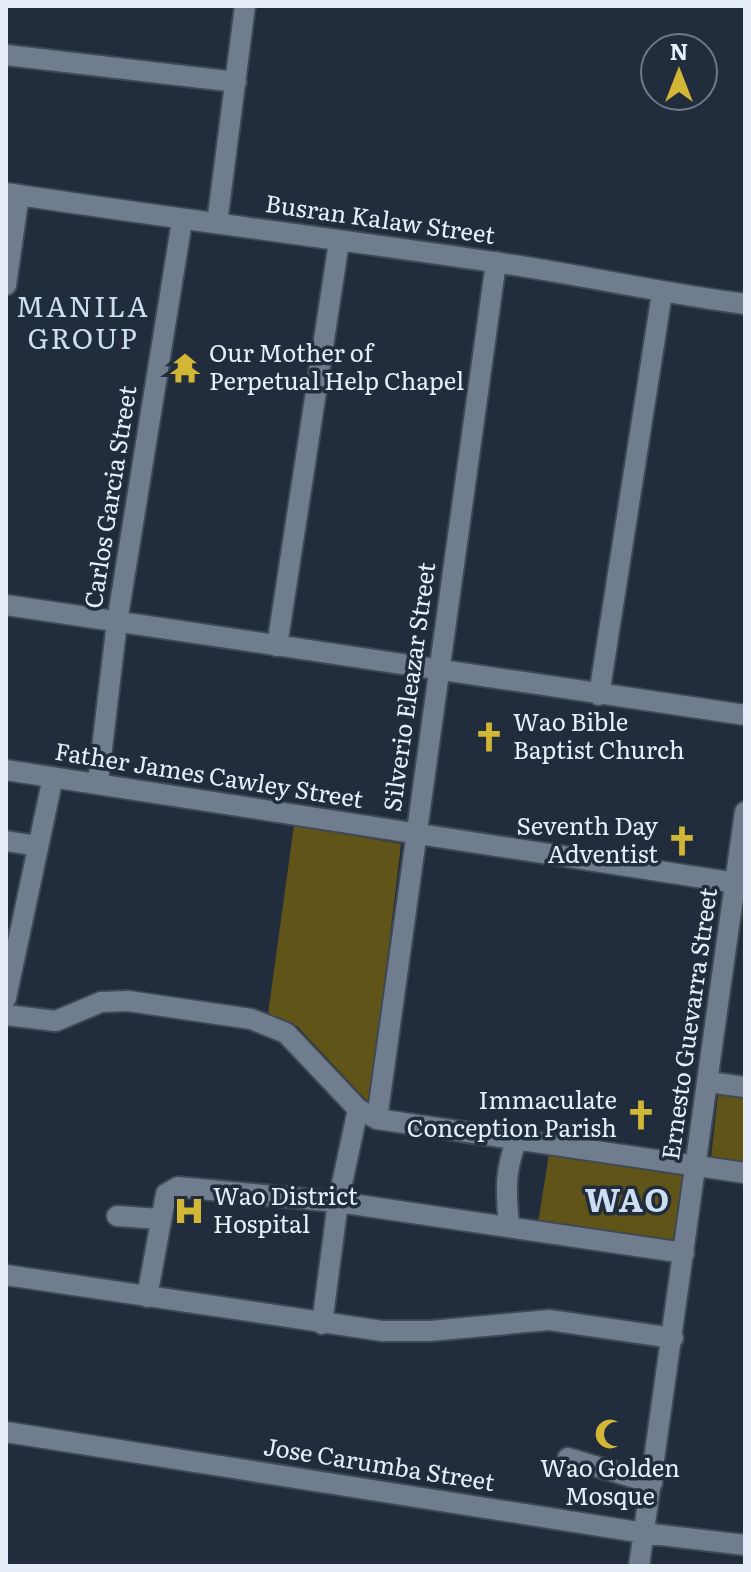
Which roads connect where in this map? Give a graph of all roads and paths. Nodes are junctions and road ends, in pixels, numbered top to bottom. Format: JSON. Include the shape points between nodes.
{"nodes":[{"id":1,"x":245,"y":6,"type":"edge"},
{"id":2,"x":6,"y":55,"type":"edge"},
{"id":3,"x":236,"y":82,"type":"junction"},
{"id":4,"x":13,"y":194,"type":"edge"},
{"id":5,"x":182,"y":221,"type":"junction"},
{"id":6,"x":217,"y":223,"type":"junction"},
{"id":7,"x":339,"y":242,"type":"junction"},
{"id":8,"x":496,"y":262,"type":"junction"},
{"id":9,"x":6,"y":285,"type":"edge"},
{"id":10,"x":662,"y":293,"type":"junction"},
{"id":11,"x":745,"y":304,"type":"edge"},
{"id":12,"x":6,"y":605,"type":"edge"},
{"id":13,"x":117,"y":622,"type":"junction"},
{"id":14,"x":277,"y":646,"type":"junction"},
{"id":15,"x":439,"y":668,"type":"junction"},
{"id":16,"x":599,"y":695,"type":"junction"},
{"id":17,"x":745,"y":715,"type":"edge"},
{"id":18,"x":6,"y":770,"type":"edge"},
{"id":19,"x":53,"y":777,"type":"junction"},
{"id":20,"x":98,"y":782,"type":"junction"},
{"id":21,"x":745,"y":812,"type":"edge"},
{"id":22,"x":415,"y":836,"type":"junction"},
{"id":23,"x":6,"y":841,"type":"edge"},
{"id":24,"x":37,"y":846,"type":"junction"},
{"id":25,"x":736,"y":883,"type":"junction"},
{"id":26,"x":11,"y":938,"type":"edge"},
{"id":27,"x":6,"y":998,"type":"edge"},
{"id":28,"x":6,"y":1015,"type":"edge"},
{"id":29,"x":708,"y":1082,"type":"junction"},
{"id":30,"x":745,"y":1087,"type":"edge"},
{"id":31,"x":358,"y":1109,"type":"junction"},
{"id":32,"x":377,"y":1119,"type":"junction"},
{"id":33,"x":518,"y":1138,"type":"junction"},
{"id":34,"x":696,"y":1168,"type":"junction"},
{"id":35,"x":745,"y":1173,"type":"edge"},
{"id":36,"x":338,"y":1202,"type":"junction"},
{"id":37,"x":117,"y":1216,"type":"dead end"},
{"id":38,"x":160,"y":1219,"type":"junction"},
{"id":39,"x":509,"y":1226,"type":"junction"},
{"id":40,"x":684,"y":1253,"type":"junction"},
{"id":41,"x":6,"y":1275,"type":"edge"},
{"id":42,"x":147,"y":1297,"type":"junction"},
{"id":43,"x":322,"y":1324,"type":"junction"},
{"id":44,"x":673,"y":1338,"type":"junction"},
{"id":45,"x":6,"y":1432,"type":"edge"},
{"id":46,"x":568,"y":1458,"type":"dead end"},
{"id":47,"x":652,"y":1483,"type":"junction"},
{"id":48,"x":644,"y":1533,"type":"junction"},
{"id":49,"x":745,"y":1545,"type":"edge"},
{"id":50,"x":639,"y":1566,"type":"edge"}],
"edges":[{"from":1,"to":3,"type":"street"},
{"from":2,"to":3,"type":"street"},
{"from":3,"to":6,"type":"street"},
{"from":4,"to":5,"type":"street","name":"Busran Kalaw Street"},
{"from":4,"to":9,"type":"street"},
{"from":5,"to":6,"type":"street","name":"Busran Kalaw Street"},
{"from":5,"to":13,"type":"street","name":"Carlos Garcia Street"},
{"from":6,"to":7,"type":"street","name":"Busran Kalaw Street"},
{"from":7,"to":8,"type":"street","name":"Busran Kalaw Street"},
{"from":7,"to":14,"type":"street"},
{"from":8,"to":10,"type":"street","name":"Busran Kalaw Street"},
{"from":8,"to":15,"type":"street","name":"Silverio Eleazar Street"},
{"from":10,"to":11,"type":"street","name":"Busran Kalaw Street"},
{"from":10,"to":16,"type":"street"},
{"from":12,"to":13,"type":"street"},
{"from":13,"to":14,"type":"street"},
{"from":13,"to":20,"type":"street","name":"Carlos Garcia Street"},
{"from":14,"to":15,"type":"street"},
{"from":15,"to":16,"type":"street"},
{"from":15,"to":22,"type":"street","name":"Silverio Eleazar Street"},
{"from":16,"to":17,"type":"street"},
{"from":18,"to":19,"type":"street","name":"Father James Cawley Street"},
{"from":19,"to":20,"type":"street","name":"Father James Cawley Street"},
{"from":19,"to":24,"type":"street"},
{"from":20,"to":22,"type":"street","name":"Father James Cawley Street"},
{"from":21,"to":25,"type":"street","name":"Ernesto Guevarra Street"},
{"from":22,"to":25,"type":"street","name":"Father James Cawley Street"},
{"from":22,"to":32,"type":"street","name":"Silverio Eleazar Street"},
{"from":23,"to":24,"type":"street"},
{"from":24,"to":26,"type":"street"},
{"from":25,"to":29,"type":"street","name":"Ernesto Guevarra Street"},
{"from":26,"to":27,"type":"street"},
{"from":28,"to":31,"type":"street","via":[[56,1021],[101,1002],[128,1001],[251,1019],[286,1033]]},
{"from":29,"to":30,"type":"street"},
{"from":29,"to":34,"type":"street","name":"Ernesto Guevarra Street"},
{"from":31,"to":32,"type":"street"},
{"from":31,"to":36,"type":"street"},
{"from":32,"to":33,"type":"street"},
{"from":33,"to":34,"type":"street"},
{"from":33,"to":39,"type":"street","via":[[508,1159],[505,1185]]},
{"from":34,"to":35,"type":"street"},
{"from":34,"to":40,"type":"street","name":"Ernesto Guevarra Street"},
{"from":36,"to":38,"type":"street","via":[[178,1187],[166,1194]]},
{"from":36,"to":39,"type":"street"},
{"from":36,"to":43,"type":"street"},
{"from":37,"to":38,"type":"street"},
{"from":38,"to":42,"type":"street"},
{"from":39,"to":40,"type":"street"},
{"from":40,"to":44,"type":"street","name":"Ernesto Guevarra Street"},
{"from":41,"to":42,"type":"street"},
{"from":42,"to":43,"type":"street"},
{"from":43,"to":44,"type":"street","via":[[404,1332],[549,1320]]},
{"from":44,"to":47,"type":"street","name":"Ernesto Guevarra Street"},
{"from":45,"to":48,"type":"street","name":"Jose Carumba Street"},
{"from":46,"to":47,"type":"street"},
{"from":47,"to":48,"type":"street","name":"Ernesto Guevarra Street"},
{"from":48,"to":49,"type":"street","name":"Jose Carumba Street"},
{"from":48,"to":50,"type":"street","name":"Ernesto Guevarra Street"}]}
